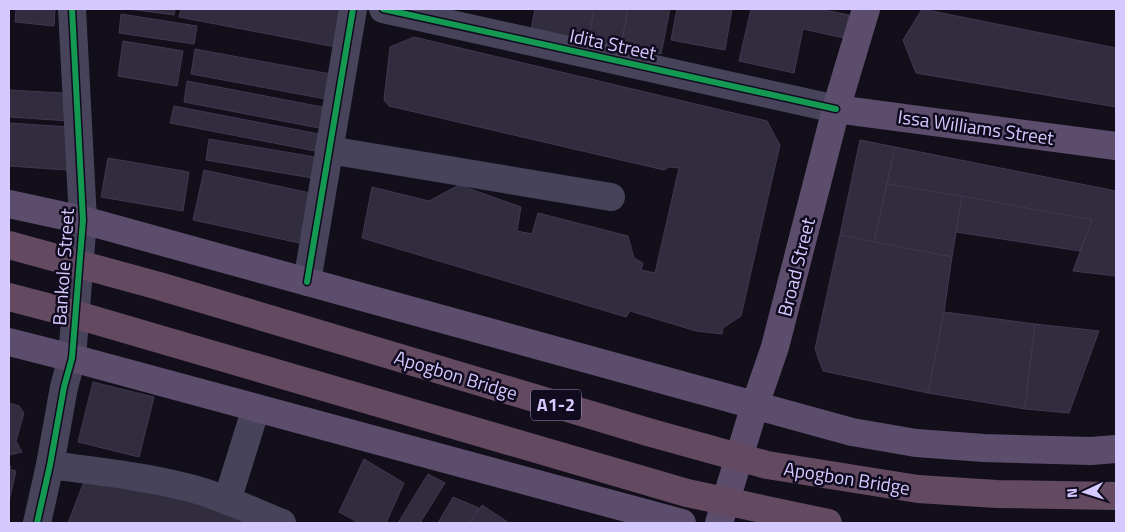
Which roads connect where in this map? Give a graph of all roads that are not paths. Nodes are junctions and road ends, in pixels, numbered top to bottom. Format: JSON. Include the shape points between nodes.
{"nodes":[{"id":1,"x":72,"y":9,"type":"edge"},
{"id":2,"x":353,"y":9,"type":"edge"},
{"id":3,"x":383,"y":9,"type":"edge"},
{"id":4,"x":866,"y":9,"type":"edge"},
{"id":5,"x":836,"y":109,"type":"junction"},
{"id":6,"x":1116,"y":146,"type":"edge"},
{"id":7,"x":329,"y":150,"type":"junction"},
{"id":8,"x":611,"y":197,"type":"dead end"},
{"id":9,"x":9,"y":204,"type":"edge"},
{"id":10,"x":83,"y":220,"type":"junction"},
{"id":11,"x":9,"y":246,"type":"edge"},
{"id":12,"x":307,"y":282,"type":"junction"},
{"id":13,"x":9,"y":297,"type":"edge"},
{"id":14,"x":9,"y":342,"type":"edge"},
{"id":15,"x":72,"y":358,"type":"junction"},
{"id":16,"x":755,"y":405,"type":"junction"},
{"id":17,"x":256,"y":408,"type":"junction"},
{"id":18,"x":1116,"y":449,"type":"edge"},
{"id":19,"x":50,"y":465,"type":"junction"},
{"id":20,"x":1116,"y":496,"type":"edge"},
{"id":21,"x":227,"y":501,"type":"junction"},
{"id":22,"x":37,"y":523,"type":"edge"},
{"id":23,"x":282,"y":523,"type":"edge"},
{"id":24,"x":682,"y":523,"type":"edge"},
{"id":25,"x":719,"y":523,"type":"edge"},
{"id":26,"x":828,"y":523,"type":"edge"}],
"edges":[{"from":1,"to":10,"type":"street","name":"Bankole Street"},
{"from":2,"to":7,"type":"street"},
{"from":3,"to":5,"type":"street","name":"Idita Street"},
{"from":4,"to":5,"type":"main road","name":"Broad Street"},
{"from":5,"to":6,"type":"main road","name":"Issa Williams Street"},
{"from":5,"to":16,"type":"main road","name":"Broad Street","via":[[775,347]]},
{"from":7,"to":8,"type":"street"},
{"from":7,"to":12,"type":"street"},
{"from":9,"to":10,"type":"main road"},
{"from":10,"to":12,"type":"main road"},
{"from":10,"to":15,"type":"street","name":"Bankole Street"},
{"from":11,"to":20,"type":"highway","name":"Apogbon Bridge","number":"A1-2","bridge":true,"via":[[158,286],[767,465],[918,489]]},
{"from":12,"to":16,"type":"main road"},
{"from":13,"to":26,"type":"highway","number":"A1-2","bridge":true,"via":[[686,493]]},
{"from":14,"to":15,"type":"main road"},
{"from":15,"to":17,"type":"main road"},
{"from":15,"to":19,"type":"street","name":"Bankole Street"},
{"from":16,"to":18,"type":"main road","via":[[852,432],[916,443],[984,448]]},
{"from":16,"to":25,"type":"main road","name":"Broad Street"},
{"from":17,"to":21,"type":"street"},
{"from":17,"to":24,"type":"main road"},
{"from":19,"to":21,"type":"street","via":[[186,487]]},
{"from":19,"to":22,"type":"street","name":"Bankole Street"},
{"from":21,"to":23,"type":"street"}]}
